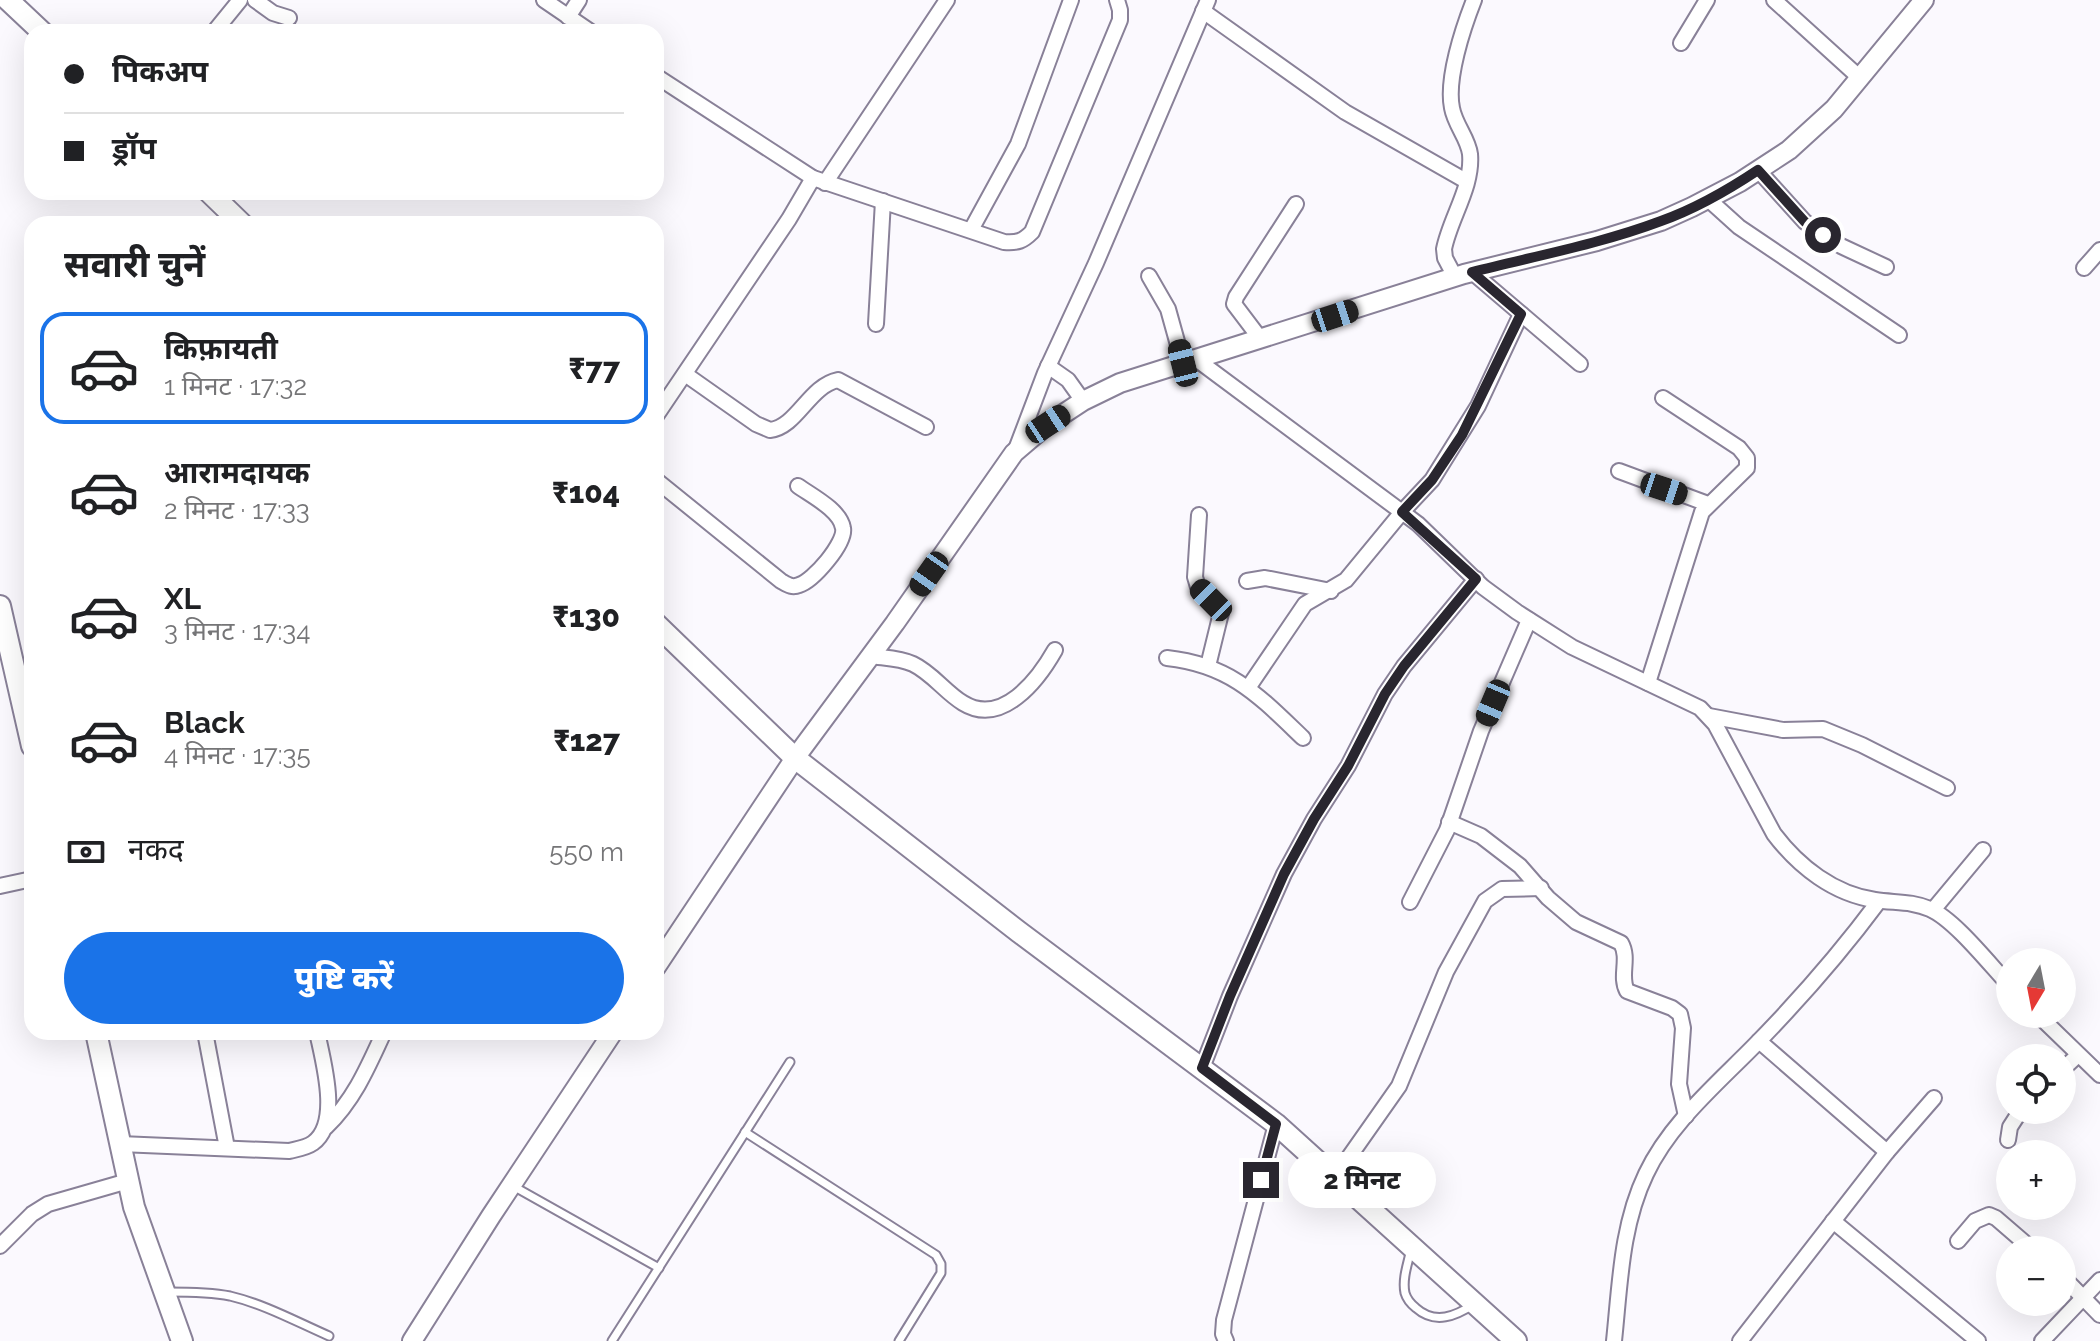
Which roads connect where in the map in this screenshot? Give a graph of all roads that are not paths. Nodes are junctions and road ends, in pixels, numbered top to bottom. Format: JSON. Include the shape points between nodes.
{"nodes":[{"id":1,"x":8,"y":0,"type":"edge"},
{"id":2,"x":240,"y":0,"type":"edge"},
{"id":3,"x":255,"y":0,"type":"edge"},
{"id":4,"x":544,"y":0,"type":"edge"},
{"id":5,"x":579,"y":0,"type":"edge"},
{"id":6,"x":947,"y":0,"type":"edge"},
{"id":7,"x":1071,"y":0,"type":"edge"},
{"id":8,"x":1117,"y":0,"type":"edge"},
{"id":9,"x":1474,"y":0,"type":"edge"},
{"id":10,"x":1707,"y":0,"type":"edge"},
{"id":11,"x":1924,"y":0,"type":"edge"},
{"id":12,"x":1777,"y":1,"type":"edge"},
{"id":13,"x":1206,"y":5,"type":"edge"},
{"id":14,"x":568,"y":17,"type":"junction"},
{"id":15,"x":289,"y":18,"type":"dead end"},
{"id":16,"x":34,"y":24,"type":"edge"},
{"id":17,"x":220,"y":24,"type":"edge"},
{"id":18,"x":579,"y":24,"type":"edge"},
{"id":19,"x":1681,"y":43,"type":"dead end"},
{"id":20,"x":1860,"y":78,"type":"junction"},
{"id":21,"x":664,"y":81,"type":"edge"},
{"id":22,"x":1758,"y":170,"type":"junction"},
{"id":23,"x":819,"y":180,"type":"junction"},
{"id":24,"x":1466,"y":181,"type":"junction"},
{"id":25,"x":1708,"y":199,"type":"junction"},
{"id":26,"x":217,"y":200,"type":"edge"},
{"id":27,"x":883,"y":201,"type":"junction"},
{"id":28,"x":1296,"y":204,"type":"dead end"},
{"id":29,"x":234,"y":216,"type":"edge"},
{"id":30,"x":971,"y":230,"type":"junction"},
{"id":31,"x":2100,"y":250,"type":"edge"},
{"id":32,"x":1886,"y":267,"type":"dead end"},
{"id":33,"x":2084,"y":268,"type":"dead end"},
{"id":34,"x":1463,"y":274,"type":"junction"},
{"id":35,"x":1149,"y":276,"type":"dead end"},
{"id":36,"x":1521,"y":314,"type":"junction"},
{"id":37,"x":876,"y":324,"type":"dead end"},
{"id":38,"x":1899,"y":335,"type":"dead end"},
{"id":39,"x":1259,"y":337,"type":"junction"},
{"id":40,"x":1190,"y":361,"type":"junction"},
{"id":41,"x":1580,"y":364,"type":"dead end"},
{"id":42,"x":1048,"y":366,"type":"junction"},
{"id":43,"x":685,"y":374,"type":"junction"},
{"id":44,"x":1663,"y":398,"type":"dead end"},
{"id":45,"x":1083,"y":401,"type":"junction"},
{"id":46,"x":664,"y":404,"type":"edge"},
{"id":47,"x":926,"y":427,"type":"dead end"},
{"id":48,"x":1014,"y":453,"type":"junction"},
{"id":49,"x":1619,"y":471,"type":"dead end"},
{"id":50,"x":664,"y":486,"type":"edge"},
{"id":51,"x":798,"y":486,"type":"dead end"},
{"id":52,"x":1708,"y":504,"type":"junction"},
{"id":53,"x":1402,"y":512,"type":"junction"},
{"id":54,"x":1199,"y":515,"type":"dead end"},
{"id":55,"x":1476,"y":579,"type":"junction"},
{"id":56,"x":1247,"y":581,"type":"dead end"},
{"id":57,"x":1331,"y":591,"type":"junction"},
{"id":58,"x":0,"y":606,"type":"edge"},
{"id":59,"x":1529,"y":620,"type":"junction"},
{"id":60,"x":664,"y":632,"type":"edge"},
{"id":61,"x":1055,"y":650,"type":"dead end"},
{"id":62,"x":871,"y":656,"type":"junction"},
{"id":63,"x":1167,"y":658,"type":"dead end"},
{"id":64,"x":1208,"y":666,"type":"junction"},
{"id":65,"x":1648,"y":683,"type":"junction"},
{"id":66,"x":1248,"y":688,"type":"junction"},
{"id":67,"x":24,"y":711,"type":"edge"},
{"id":68,"x":1709,"y":716,"type":"junction"},
{"id":69,"x":1303,"y":738,"type":"dead end"},
{"id":70,"x":795,"y":758,"type":"junction"},
{"id":71,"x":1947,"y":788,"type":"dead end"},
{"id":72,"x":1449,"y":822,"type":"junction"},
{"id":73,"x":1983,"y":850,"type":"dead end"},
{"id":74,"x":24,"y":881,"type":"edge"},
{"id":75,"x":0,"y":886,"type":"edge"},
{"id":76,"x":1541,"y":888,"type":"junction"},
{"id":77,"x":1879,"y":901,"type":"junction"},
{"id":78,"x":1410,"y":902,"type":"dead end"},
{"id":79,"x":1933,"y":910,"type":"junction"},
{"id":80,"x":664,"y":955,"type":"edge"},
{"id":81,"x":1996,"y":972,"type":"edge"},
{"id":82,"x":2051,"y":1028,"type":"edge"},
{"id":83,"x":98,"y":1040,"type":"edge"},
{"id":84,"x":207,"y":1040,"type":"edge"},
{"id":85,"x":318,"y":1040,"type":"edge"},
{"id":86,"x":380,"y":1040,"type":"edge"},
{"id":87,"x":608,"y":1040,"type":"edge"},
{"id":88,"x":1759,"y":1041,"type":"junction"},
{"id":89,"x":2078,"y":1055,"type":"joint"},
{"id":90,"x":790,"y":1062,"type":"dead end"},
{"id":91,"x":1202,"y":1068,"type":"junction"},
{"id":92,"x":2100,"y":1075,"type":"edge"},
{"id":93,"x":1934,"y":1098,"type":"dead end"},
{"id":94,"x":1686,"y":1116,"type":"junction"},
{"id":95,"x":1276,"y":1124,"type":"junction"},
{"id":96,"x":2012,"y":1124,"type":"edge"},
{"id":97,"x":326,"y":1127,"type":"junction"},
{"id":98,"x":745,"y":1132,"type":"junction"},
{"id":99,"x":2008,"y":1140,"type":"dead end"},
{"id":100,"x":120,"y":1144,"type":"junction"},
{"id":101,"x":227,"y":1148,"type":"junction"},
{"id":102,"x":1887,"y":1152,"type":"junction"},
{"id":103,"x":1335,"y":1177,"type":"junction"},
{"id":104,"x":128,"y":1181,"type":"junction"},
{"id":105,"x":511,"y":1185,"type":"junction"},
{"id":106,"x":1833,"y":1221,"type":"junction"},
{"id":107,"x":2017,"y":1236,"type":"edge"},
{"id":108,"x":1958,"y":1241,"type":"dead end"},
{"id":109,"x":1412,"y":1244,"type":"junction"},
{"id":110,"x":0,"y":1246,"type":"edge"},
{"id":111,"x":659,"y":1268,"type":"junction"},
{"id":112,"x":2100,"y":1280,"type":"edge"},
{"id":113,"x":2076,"y":1290,"type":"edge"},
{"id":114,"x":164,"y":1292,"type":"junction"},
{"id":115,"x":2083,"y":1297,"type":"junction"},
{"id":116,"x":1476,"y":1303,"type":"junction"},
{"id":117,"x":2100,"y":1315,"type":"edge"},
{"id":118,"x":329,"y":1336,"type":"dead end"},
{"id":119,"x":182,"y":1341,"type":"edge"},
{"id":120,"x":412,"y":1341,"type":"edge"},
{"id":121,"x":612,"y":1341,"type":"edge"},
{"id":122,"x":899,"y":1341,"type":"edge"},
{"id":123,"x":1226,"y":1341,"type":"edge"},
{"id":124,"x":1516,"y":1341,"type":"edge"},
{"id":125,"x":1614,"y":1341,"type":"edge"},
{"id":126,"x":1740,"y":1341,"type":"edge"},
{"id":127,"x":1978,"y":1341,"type":"edge"},
{"id":128,"x":2042,"y":1341,"type":"edge"}],
"edges":[{"from":1,"to":16,"type":"main road"},
{"from":2,"to":17,"type":"street"},
{"from":3,"to":15,"type":"street"},
{"from":4,"to":14,"type":"street"},
{"from":5,"to":14,"type":"street"},
{"from":6,"to":23,"type":"street"},
{"from":7,"to":30,"type":"street","via":[[1018,144]]},
{"from":8,"to":30,"type":"street","via":[[1120,20],[1032,232],[1016,243]]},
{"from":9,"to":24,"type":"street","via":[[1450,90],[1456,125],[1470,156]]},
{"from":10,"to":19,"type":"street"},
{"from":11,"to":20,"type":"street"},
{"from":12,"to":20,"type":"street"},
{"from":13,"to":24,"type":"street","via":[[1345,112]]},
{"from":13,"to":42,"type":"street"},
{"from":14,"to":18,"type":"street"},
{"from":20,"to":22,"type":"street","via":[[1789,150]]},
{"from":21,"to":23,"type":"street"},
{"from":22,"to":25,"type":"street"},
{"from":22,"to":32,"type":"street","via":[[1805,222]]},
{"from":23,"to":27,"type":"street"},
{"from":23,"to":43,"type":"street"},
{"from":24,"to":34,"type":"street","via":[[1444,249],[1445,258]]},
{"from":25,"to":34,"type":"street","via":[[1648,225]]},
{"from":25,"to":38,"type":"street","via":[[1739,227]]},
{"from":26,"to":29,"type":"main road"},
{"from":27,"to":30,"type":"street"},
{"from":27,"to":37,"type":"street"},
{"from":28,"to":39,"type":"street","via":[[1234,304]]},
{"from":31,"to":33,"type":"street"},
{"from":34,"to":36,"type":"street"},
{"from":34,"to":39,"type":"street"},
{"from":35,"to":40,"type":"street"},
{"from":36,"to":41,"type":"street"},
{"from":36,"to":53,"type":"street","via":[[1462,435]]},
{"from":39,"to":40,"type":"street"},
{"from":40,"to":45,"type":"street"},
{"from":40,"to":53,"type":"street"},
{"from":42,"to":45,"type":"street","via":[[1068,380]]},
{"from":42,"to":48,"type":"street"},
{"from":43,"to":46,"type":"street"},
{"from":43,"to":47,"type":"street","via":[[770,430],[784,424],[822,386],[838,380]]},
{"from":44,"to":52,"type":"street","via":[[1747,458],[1740,477]]},
{"from":45,"to":48,"type":"street"},
{"from":48,"to":62,"type":"street"},
{"from":49,"to":52,"type":"street"},
{"from":50,"to":51,"type":"street","via":[[791,587],[802,585],[826,562],[844,534],[835,513]]},
{"from":52,"to":65,"type":"street","via":[[1697,524]]},
{"from":53,"to":55,"type":"street"},
{"from":53,"to":57,"type":"street"},
{"from":54,"to":64,"type":"street","via":[[1195,577],[1221,613]]},
{"from":55,"to":59,"type":"street"},
{"from":55,"to":91,"type":"street","via":[[1385,694],[1314,819],[1284,874]]},
{"from":56,"to":57,"type":"street","via":[[1265,578]]},
{"from":57,"to":66,"type":"street","via":[[1305,604]]},
{"from":58,"to":67,"type":"main road"},
{"from":59,"to":65,"type":"street"},
{"from":59,"to":72,"type":"street"},
{"from":60,"to":70,"type":"main road"},
{"from":61,"to":62,"type":"street","via":[[1023,694],[982,709],[962,702],[915,665]]},
{"from":62,"to":70,"type":"street"},
{"from":63,"to":64,"type":"street"},
{"from":64,"to":66,"type":"street"},
{"from":65,"to":68,"type":"street"},
{"from":66,"to":69,"type":"street"},
{"from":68,"to":71,"type":"street","via":[[1783,730],[1823,729]]},
{"from":68,"to":77,"type":"street","via":[[1786,850],[1842,891]]},
{"from":70,"to":80,"type":"street"},
{"from":70,"to":91,"type":"main road"},
{"from":72,"to":76,"type":"street","via":[[1481,836]]},
{"from":72,"to":78,"type":"street"},
{"from":73,"to":79,"type":"street"},
{"from":74,"to":75,"type":"street"},
{"from":76,"to":94,"type":"street","via":[[1576,922],[1621,943],[1627,991],[1680,1014],[1679,1084]]},
{"from":76,"to":103,"type":"street","via":[[1502,889],[1485,901],[1446,972],[1399,1086]]},
{"from":77,"to":79,"type":"street"},
{"from":77,"to":88,"type":"street","via":[[1840,953]]},
{"from":79,"to":81,"type":"street"},
{"from":82,"to":89,"type":"street"},
{"from":83,"to":100,"type":"main road"},
{"from":84,"to":101,"type":"street"},
{"from":85,"to":97,"type":"street"},
{"from":86,"to":97,"type":"street","via":[[357,1090]]},
{"from":87,"to":105,"type":"street"},
{"from":88,"to":94,"type":"street"},
{"from":88,"to":102,"type":"street"},
{"from":89,"to":92,"type":"street"},
{"from":90,"to":98,"type":"lane"},
{"from":91,"to":95,"type":"main road"},
{"from":93,"to":102,"type":"street"},
{"from":94,"to":125,"type":"street","via":[[1657,1154],[1634,1205],[1623,1252]]},
{"from":95,"to":103,"type":"main road"},
{"from":95,"to":123,"type":"street","via":[[1224,1320]]},
{"from":96,"to":99,"type":"street"},
{"from":97,"to":101,"type":"street","via":[[317,1141],[289,1151]]},
{"from":98,"to":111,"type":"lane"},
{"from":98,"to":122,"type":"lane","via":[[936,1255],[941,1273]]},
{"from":100,"to":101,"type":"street"},
{"from":100,"to":104,"type":"main road"},
{"from":102,"to":106,"type":"street"},
{"from":103,"to":109,"type":"main road"},
{"from":104,"to":110,"type":"street","via":[[48,1204]]},
{"from":104,"to":114,"type":"main road"},
{"from":105,"to":111,"type":"lane"},
{"from":105,"to":120,"type":"street"},
{"from":106,"to":126,"type":"street"},
{"from":106,"to":127,"type":"street"},
{"from":107,"to":108,"type":"street","via":[[1989,1215],[1975,1221]]},
{"from":109,"to":116,"type":"main road"},
{"from":109,"to":116,"type":"lane","via":[[1406,1269],[1408,1301],[1420,1312],[1447,1318]]},
{"from":111,"to":121,"type":"lane"},
{"from":112,"to":115,"type":"street"},
{"from":113,"to":115,"type":"street"},
{"from":114,"to":118,"type":"lane","via":[[232,1296]]},
{"from":114,"to":119,"type":"main road"},
{"from":115,"to":117,"type":"street"},
{"from":115,"to":128,"type":"street"},
{"from":116,"to":124,"type":"main road"}]}
